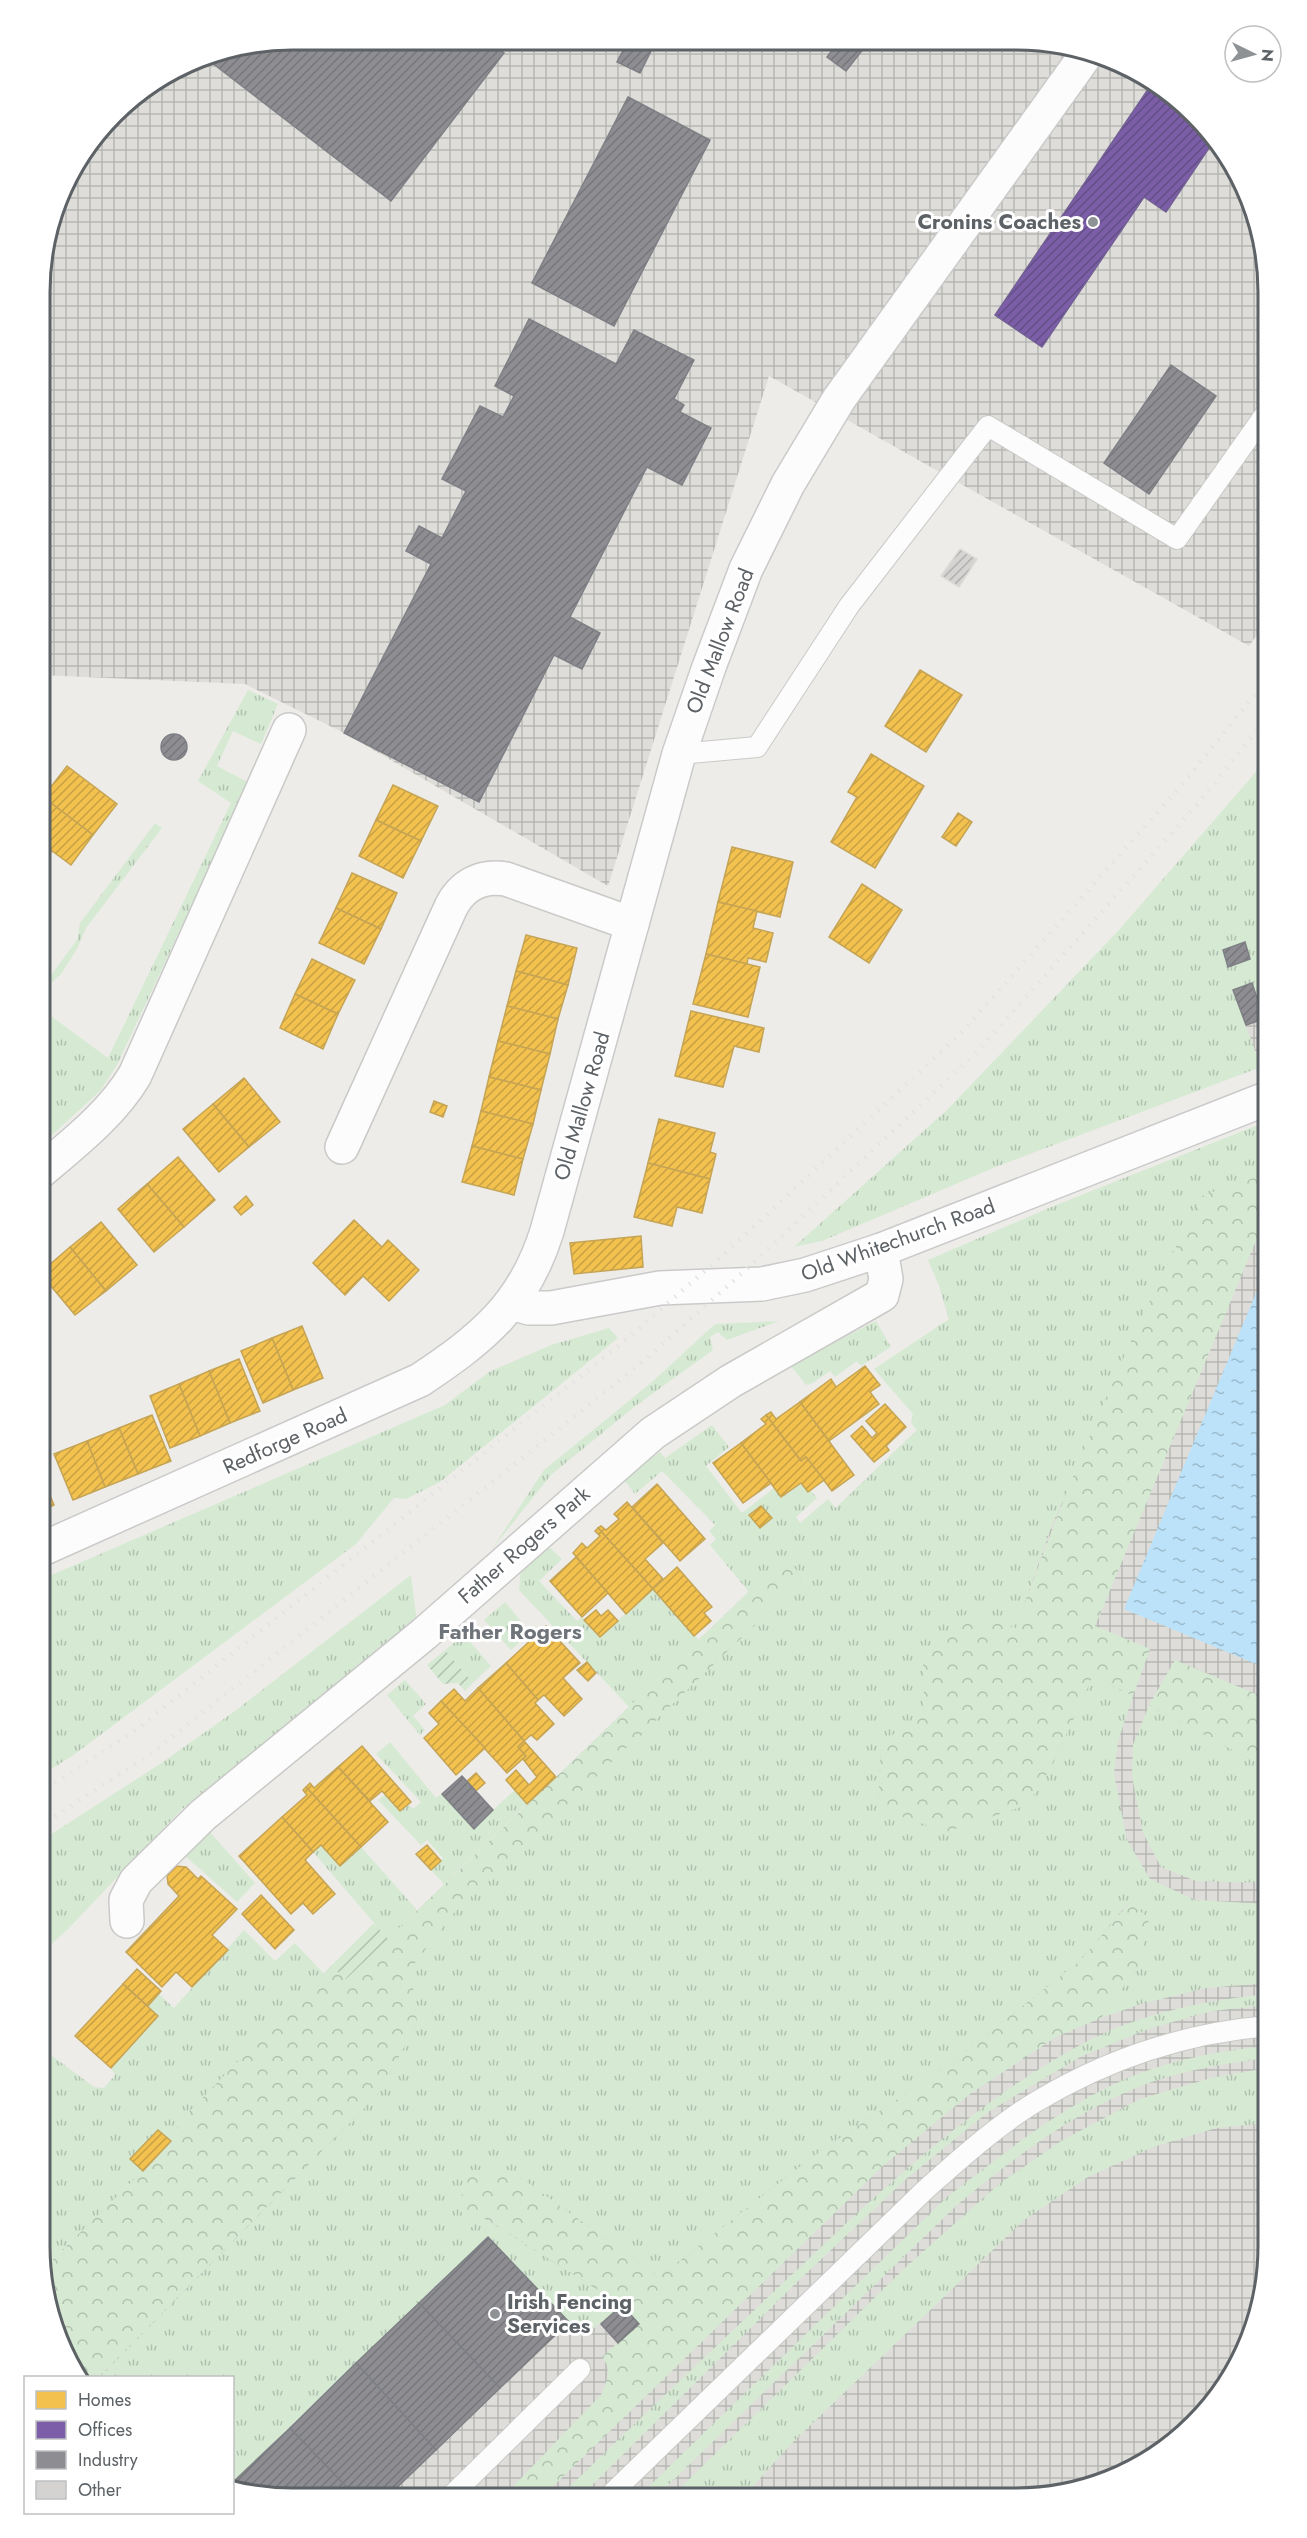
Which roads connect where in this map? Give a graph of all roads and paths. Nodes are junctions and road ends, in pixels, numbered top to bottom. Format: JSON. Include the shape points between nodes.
{"nodes":[{"id":1,"x":1083,"y":59,"type":"edge"},
{"id":2,"x":1258,"y":424,"type":"edge"},
{"id":3,"x":289,"y":730,"type":"dead end"},
{"id":4,"x":679,"y":754,"type":"junction"},
{"id":5,"x":632,"y":924,"type":"junction"},
{"id":6,"x":1258,"y":1102,"type":"edge"},
{"id":7,"x":342,"y":1147,"type":"dead end"},
{"id":8,"x":50,"y":1163,"type":"edge"},
{"id":9,"x":881,"y":1250,"type":"junction"},
{"id":10,"x":511,"y":1303,"type":"junction"},
{"id":11,"x":50,"y":1546,"type":"edge"},
{"id":12,"x":127,"y":1921,"type":"dead end"},
{"id":13,"x":1258,"y":2027,"type":"edge"},
{"id":14,"x":580,"y":2369,"type":"dead end"},
{"id":15,"x":459,"y":2488,"type":"edge"},
{"id":16,"x":617,"y":2488,"type":"edge"}],
"edges":[{"from":1,"to":4,"type":"street","name":"Old Mallow Road","via":[[839,399],[788,484],[746,569]]},
{"from":2,"to":4,"type":"lane","via":[[1177,539],[988,426],[849,606],[757,747]]},
{"from":3,"to":8,"type":"street","via":[[135,1075],[109,1111]]},
{"from":4,"to":5,"type":"street","name":"Old Mallow Road"},
{"from":5,"to":7,"type":"street","via":[[506,879],[483,879],[465,888],[447,916]]},
{"from":5,"to":10,"type":"street","name":"Old Mallow Road","via":[[541,1250]]},
{"from":6,"to":9,"type":"street","name":"Old Whitechurch Road"},
{"from":9,"to":10,"type":"street","name":"Old Whitechurch Road","via":[[805,1275],[762,1284],[660,1288],[551,1308]]},
{"from":9,"to":12,"type":"street","name":"Father Rogers Park","via":[[886,1279],[882,1295],[731,1381],[653,1433],[424,1634],[203,1815],[136,1881],[126,1900]]},
{"from":10,"to":11,"type":"street","name":"Redforge Road","via":[[465,1350],[420,1380]]},
{"from":13,"to":16,"type":"lane","via":[[1230,2029],[1141,2052],[1033,2103],[926,2189]]},
{"from":14,"to":15,"type":"lane"}]}
